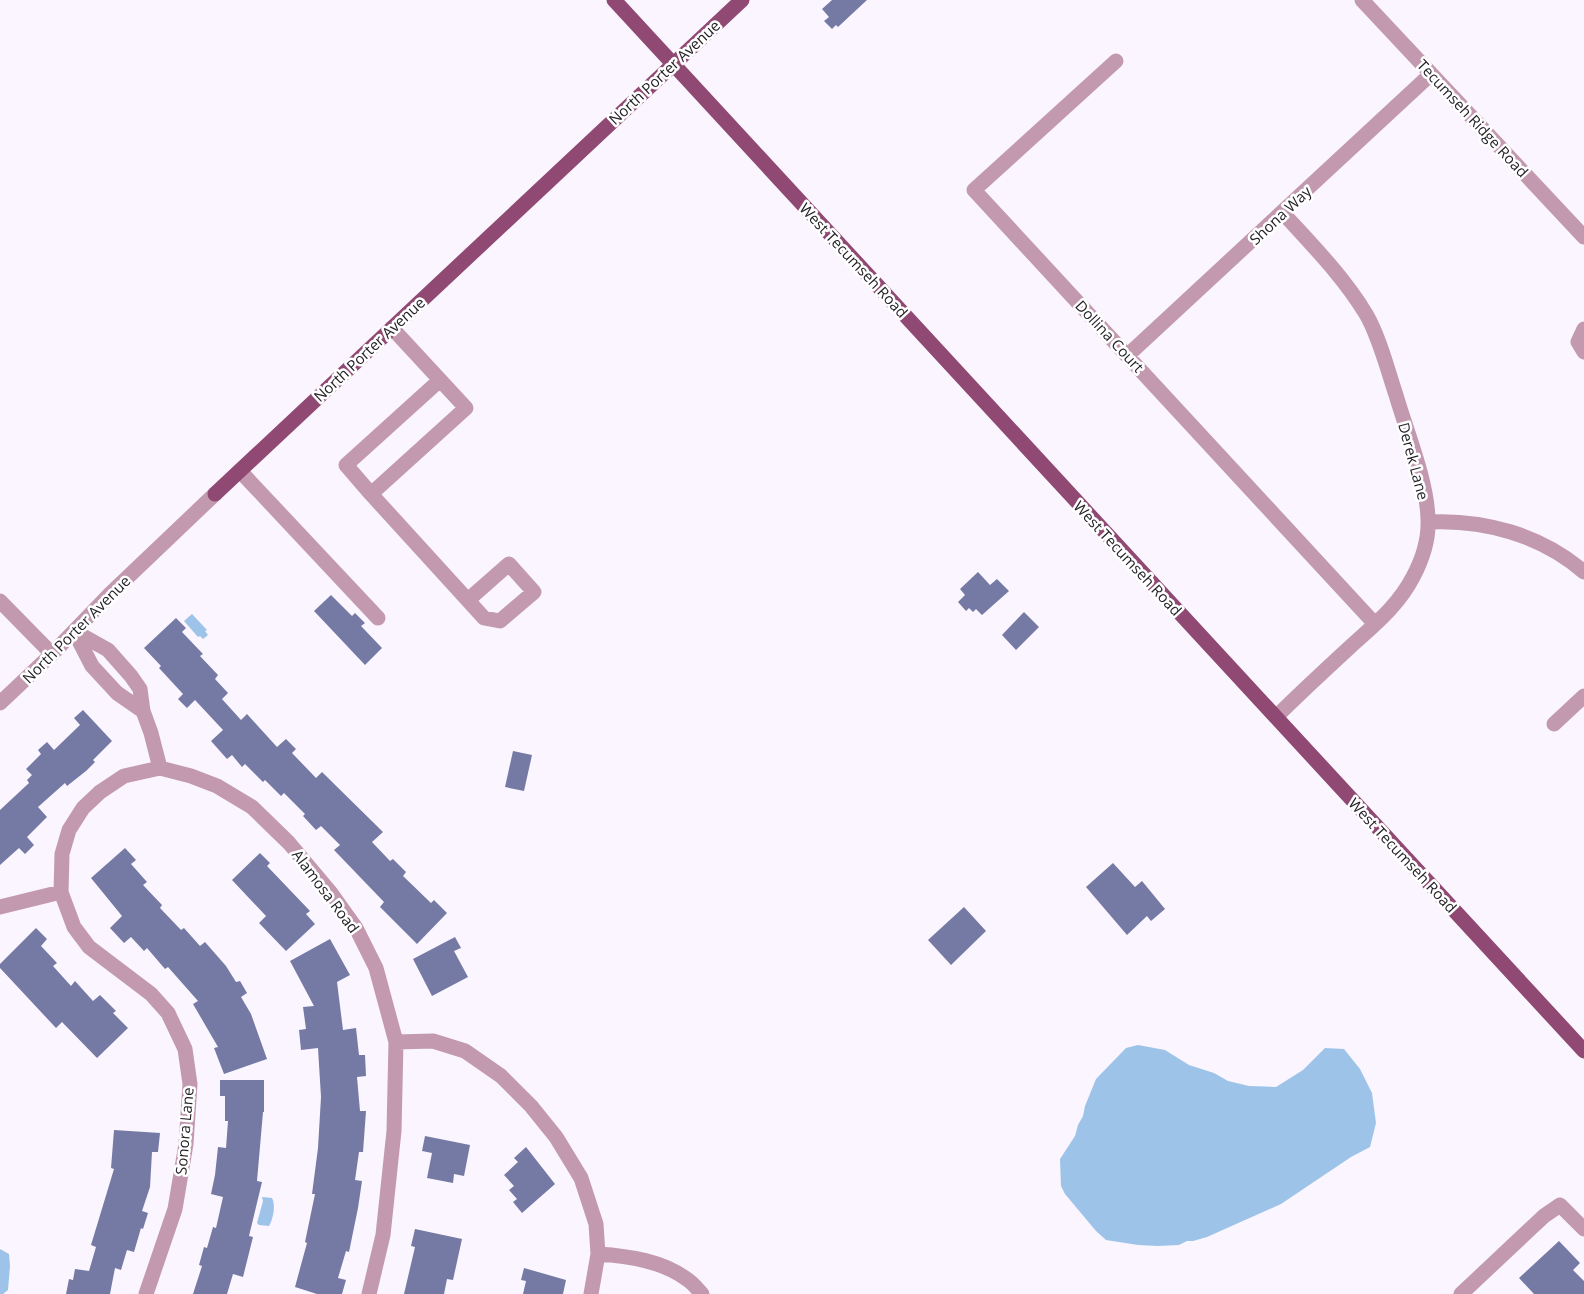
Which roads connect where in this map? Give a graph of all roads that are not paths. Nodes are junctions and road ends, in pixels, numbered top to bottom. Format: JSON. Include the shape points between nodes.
{"nodes":[{"id":1,"x":614,"y":0,"type":"edge"},
{"id":2,"x":742,"y":0,"type":"edge"},
{"id":3,"x":1362,"y":0,"type":"edge"},
{"id":4,"x":1116,"y":61,"type":"dead end"},
{"id":5,"x":673,"y":64,"type":"junction"},
{"id":6,"x":1431,"y":74,"type":"junction"},
{"id":7,"x":1282,"y":212,"type":"junction"},
{"id":8,"x":1584,"y":237,"type":"edge"},
{"id":9,"x":392,"y":328,"type":"junction"},
{"id":10,"x":1584,"y":329,"type":"edge"},
{"id":11,"x":1584,"y":352,"type":"edge"},
{"id":12,"x":1128,"y":355,"type":"junction"},
{"id":13,"x":440,"y":380,"type":"junction"},
{"id":14,"x":240,"y":471,"type":"junction"},
{"id":15,"x":215,"y":494,"type":"joint"},
{"id":16,"x":371,"y":494,"type":"junction"},
{"id":17,"x":1428,"y":522,"type":"junction"},
{"id":18,"x":1584,"y":572,"type":"edge"},
{"id":19,"x":468,"y":600,"type":"dead end"},
{"id":20,"x":0,"y":601,"type":"edge"},
{"id":21,"x":378,"y":618,"type":"dead end"},
{"id":22,"x":1375,"y":624,"type":"junction"},
{"id":23,"x":74,"y":631,"type":"junction"},
{"id":24,"x":52,"y":654,"type":"junction"},
{"id":25,"x":1584,"y":696,"type":"edge"},
{"id":26,"x":0,"y":703,"type":"edge"},
{"id":27,"x":142,"y":711,"type":"junction"},
{"id":28,"x":1276,"y":717,"type":"junction"},
{"id":29,"x":1554,"y":724,"type":"dead end"},
{"id":30,"x":160,"y":768,"type":"junction"},
{"id":31,"x":61,"y":892,"type":"junction"},
{"id":32,"x":0,"y":907,"type":"edge"},
{"id":33,"x":396,"y":1042,"type":"junction"},
{"id":34,"x":1584,"y":1051,"type":"edge"},
{"id":35,"x":1584,"y":1229,"type":"edge"},
{"id":36,"x":598,"y":1254,"type":"junction"},
{"id":37,"x":146,"y":1294,"type":"edge"},
{"id":38,"x":369,"y":1294,"type":"edge"},
{"id":39,"x":591,"y":1294,"type":"edge"},
{"id":40,"x":702,"y":1294,"type":"edge"},
{"id":41,"x":1461,"y":1294,"type":"edge"}],
"edges":[{"from":1,"to":5,"type":"main road","name":"West Tecumseh Road"},
{"from":2,"to":5,"type":"main road","name":"North Porter Avenue"},
{"from":3,"to":6,"type":"street","name":"Tecumseh Ridge Road"},
{"from":4,"to":12,"type":"street","name":"Dollina Court","via":[[974,190]]},
{"from":5,"to":9,"type":"main road","name":"North Porter Avenue"},
{"from":5,"to":28,"type":"main road","name":"West Tecumseh Road"},
{"from":6,"to":7,"type":"street","name":"Shona Way"},
{"from":6,"to":8,"type":"street","name":"Tecumseh Ridge Road"},
{"from":7,"to":12,"type":"street","name":"Shona Way"},
{"from":7,"to":17,"type":"street","name":"Derek Lane","via":[[1341,276],[1368,316],[1419,472]]},
{"from":9,"to":13,"type":"street"},
{"from":9,"to":14,"type":"main road","name":"North Porter Avenue"},
{"from":10,"to":11,"type":"street","via":[[1578,342]]},
{"from":12,"to":22,"type":"street","name":"Dollina Court"},
{"from":13,"to":16,"type":"street","via":[[346,466]]},
{"from":13,"to":16,"type":"street","via":[[466,408]]},
{"from":14,"to":15,"type":"main road","name":"North Porter Avenue"},
{"from":14,"to":21,"type":"street"},
{"from":15,"to":23,"type":"street","name":"North Porter Avenue"},
{"from":16,"to":19,"type":"street"},
{"from":17,"to":18,"type":"street","via":[[1452,521],[1504,530],[1551,548]]},
{"from":17,"to":22,"type":"street","name":"Derek Lane","via":[[1421,560],[1413,577],[1392,608]]},
{"from":20,"to":24,"type":"street"},
{"from":22,"to":28,"type":"street","name":"Derek Lane"},
{"from":23,"to":24,"type":"street","name":"North Porter Avenue"},
{"from":23,"to":27,"type":"street","via":[[92,666],[117,693]]},
{"from":23,"to":27,"type":"street","via":[[108,650],[140,689]]},
{"from":24,"to":26,"type":"street","name":"North Porter Avenue"},
{"from":25,"to":29,"type":"street"},
{"from":27,"to":30,"type":"street"},
{"from":28,"to":34,"type":"main road","name":"West Tecumseh Road"},
{"from":30,"to":31,"type":"street","name":"Alamosa Road","via":[[124,776],[83,808],[69,830],[62,854]]},
{"from":30,"to":33,"type":"street","name":"Alamosa Road","via":[[217,786],[252,807],[289,843],[356,928],[376,968]]},
{"from":31,"to":32,"type":"street"},
{"from":31,"to":37,"type":"street","name":"Sonora Lane","via":[[74,927],[89,947],[151,994],[168,1013],[185,1049],[190,1084],[186,1144],[175,1209]]},
{"from":33,"to":36,"type":"street","via":[[433,1041],[466,1051],[501,1076],[531,1106],[581,1178],[596,1224]]},
{"from":33,"to":38,"type":"street","name":"Alamosa Road","via":[[394,1132],[383,1236]]},
{"from":35,"to":41,"type":"street","via":[[1560,1205],[1544,1216]]},
{"from":36,"to":39,"type":"street"},
{"from":36,"to":40,"type":"street","via":[[656,1263],[688,1280]]}]}
